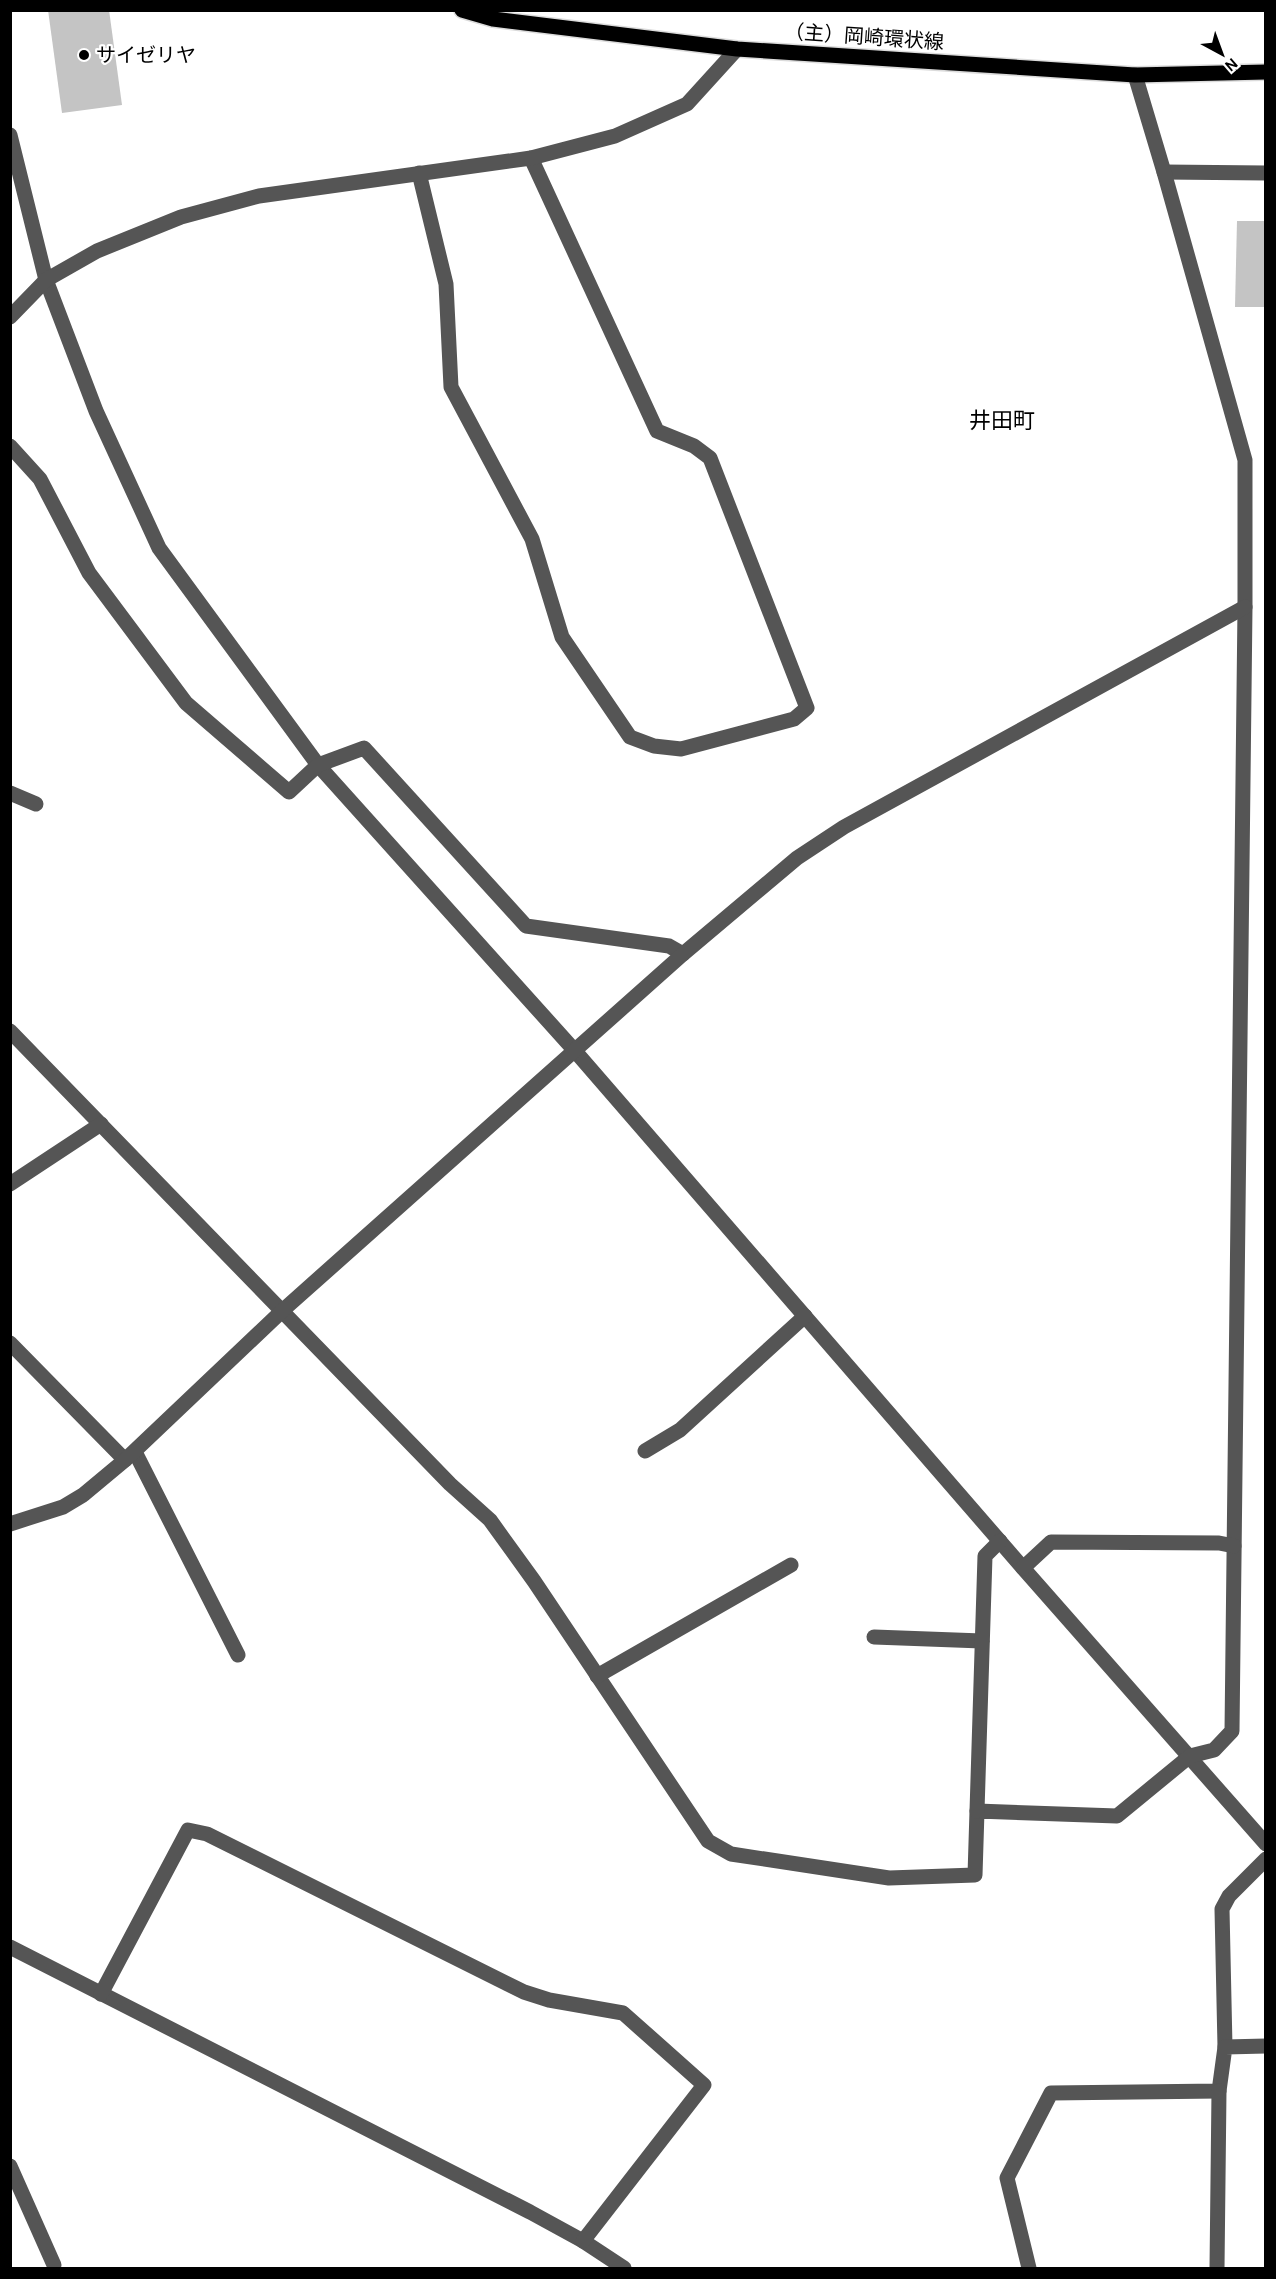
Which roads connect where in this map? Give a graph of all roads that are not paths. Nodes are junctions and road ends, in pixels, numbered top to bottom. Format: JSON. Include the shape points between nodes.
{"nodes":[{"id":1,"x":462,"y":10,"type":"edge"},
{"id":2,"x":737,"y":49,"type":"junction"},
{"id":3,"x":1266,"y":72,"type":"edge"},
{"id":4,"x":1135,"y":75,"type":"junction"},
{"id":5,"x":10,"y":135,"type":"edge"},
{"id":6,"x":531,"y":158,"type":"junction"},
{"id":7,"x":1164,"y":172,"type":"junction"},
{"id":8,"x":418,"y":173,"type":"junction"},
{"id":9,"x":1266,"y":173,"type":"edge"},
{"id":10,"x":46,"y":280,"type":"junction"},
{"id":11,"x":10,"y":317,"type":"edge"},
{"id":12,"x":10,"y":446,"type":"edge"},
{"id":13,"x":1245,"y":607,"type":"junction"},
{"id":14,"x":318,"y":765,"type":"junction"},
{"id":15,"x":10,"y":793,"type":"edge"},
{"id":16,"x":36,"y":804,"type":"dead end"},
{"id":17,"x":683,"y":954,"type":"junction"},
{"id":18,"x":10,"y":1031,"type":"edge"},
{"id":19,"x":575,"y":1051,"type":"junction"},
{"id":20,"x":101,"y":1124,"type":"junction"},
{"id":21,"x":10,"y":1184,"type":"edge"},
{"id":22,"x":282,"y":1311,"type":"junction"},
{"id":23,"x":805,"y":1316,"type":"junction"},
{"id":24,"x":10,"y":1343,"type":"edge"},
{"id":25,"x":645,"y":1451,"type":"dead end"},
{"id":26,"x":130,"y":1456,"type":"junction"},
{"id":27,"x":10,"y":1524,"type":"edge"},
{"id":28,"x":1000,"y":1541,"type":"junction"},
{"id":29,"x":1234,"y":1546,"type":"junction"},
{"id":30,"x":791,"y":1565,"type":"dead end"},
{"id":31,"x":1023,"y":1568,"type":"junction"},
{"id":32,"x":874,"y":1637,"type":"dead end"},
{"id":33,"x":982,"y":1641,"type":"junction"},
{"id":34,"x":238,"y":1655,"type":"dead end"},
{"id":35,"x":597,"y":1676,"type":"junction"},
{"id":36,"x":1190,"y":1756,"type":"junction"},
{"id":37,"x":977,"y":1811,"type":"junction"},
{"id":38,"x":1266,"y":1844,"type":"edge"},
{"id":39,"x":1266,"y":1859,"type":"edge"},
{"id":40,"x":10,"y":1947,"type":"edge"},
{"id":41,"x":101,"y":1994,"type":"junction"},
{"id":42,"x":1266,"y":2046,"type":"edge"},
{"id":43,"x":1225,"y":2047,"type":"junction"},
{"id":44,"x":1219,"y":2091,"type":"junction"},
{"id":45,"x":10,"y":2166,"type":"edge"},
{"id":46,"x":583,"y":2241,"type":"junction"},
{"id":47,"x":54,"y":2265,"type":"dead end"},
{"id":48,"x":624,"y":2268,"type":"edge"},
{"id":49,"x":1029,"y":2268,"type":"edge"},
{"id":50,"x":1217,"y":2268,"type":"edge"}],
"edges":[{"from":1,"to":2,"type":"main road","name":"（主）岡崎環状線","via":[[493,19]]},
{"from":2,"to":4,"type":"main road","name":"（主）岡崎環状線"},
{"from":2,"to":6,"type":"street","via":[[687,104],[615,136]]},
{"from":3,"to":4,"type":"main road","name":"（主）岡崎環状線"},
{"from":4,"to":7,"type":"street"},
{"from":5,"to":10,"type":"street"},
{"from":6,"to":8,"type":"street"},
{"from":6,"to":8,"type":"street","via":[[657,431],[694,446],[710,458],[807,708],[794,719],[681,749],[654,746],[630,737],[562,637],[532,539],[451,387],[446,284]]},
{"from":7,"to":9,"type":"street"},
{"from":7,"to":13,"type":"street","via":[[1245,459]]},
{"from":8,"to":10,"type":"street","via":[[259,196],[181,217],[97,251]]},
{"from":10,"to":11,"type":"street"},
{"from":10,"to":14,"type":"street","via":[[96,411],[159,548]]},
{"from":12,"to":14,"type":"street","via":[[39,479],[89,573],[186,703],[289,792]]},
{"from":13,"to":17,"type":"street","via":[[844,827],[797,858]]},
{"from":13,"to":29,"type":"street"},
{"from":14,"to":17,"type":"street","via":[[364,748],[526,926],[669,946]]},
{"from":14,"to":19,"type":"street"},
{"from":15,"to":16,"type":"street"},
{"from":17,"to":19,"type":"street"},
{"from":18,"to":20,"type":"street"},
{"from":19,"to":22,"type":"street"},
{"from":19,"to":23,"type":"street"},
{"from":20,"to":21,"type":"street"},
{"from":20,"to":22,"type":"street"},
{"from":22,"to":26,"type":"street"},
{"from":22,"to":35,"type":"street","via":[[490,1520]]},
{"from":23,"to":25,"type":"street","via":[[680,1430]]},
{"from":23,"to":28,"type":"street"},
{"from":24,"to":26,"type":"street"},
{"from":26,"to":27,"type":"street","via":[[63,1507]]},
{"from":26,"to":34,"type":"street"},
{"from":28,"to":31,"type":"street"},
{"from":28,"to":33,"type":"street","via":[[985,1556]]},
{"from":29,"to":31,"type":"street","via":[[1051,1542]]},
{"from":29,"to":36,"type":"street","via":[[1232,1731],[1214,1750]]},
{"from":30,"to":35,"type":"street"},
{"from":31,"to":36,"type":"street"},
{"from":32,"to":33,"type":"street"},
{"from":33,"to":37,"type":"street"},
{"from":35,"to":37,"type":"street","via":[[708,1841],[731,1854],[889,1878],[975,1875]]},
{"from":36,"to":37,"type":"street","via":[[1116,1815]]},
{"from":36,"to":38,"type":"street"},
{"from":39,"to":43,"type":"street","via":[[1229,1896],[1222,1910]]},
{"from":40,"to":41,"type":"street"},
{"from":41,"to":46,"type":"street"},
{"from":41,"to":46,"type":"street","via":[[188,1830],[207,1834],[524,1992],[623,2013],[704,2085]]},
{"from":42,"to":43,"type":"street"},
{"from":43,"to":44,"type":"street"},
{"from":44,"to":49,"type":"street","via":[[1051,2093],[1007,2178]]},
{"from":44,"to":50,"type":"street"},
{"from":45,"to":47,"type":"street"},
{"from":46,"to":48,"type":"street"}]}
